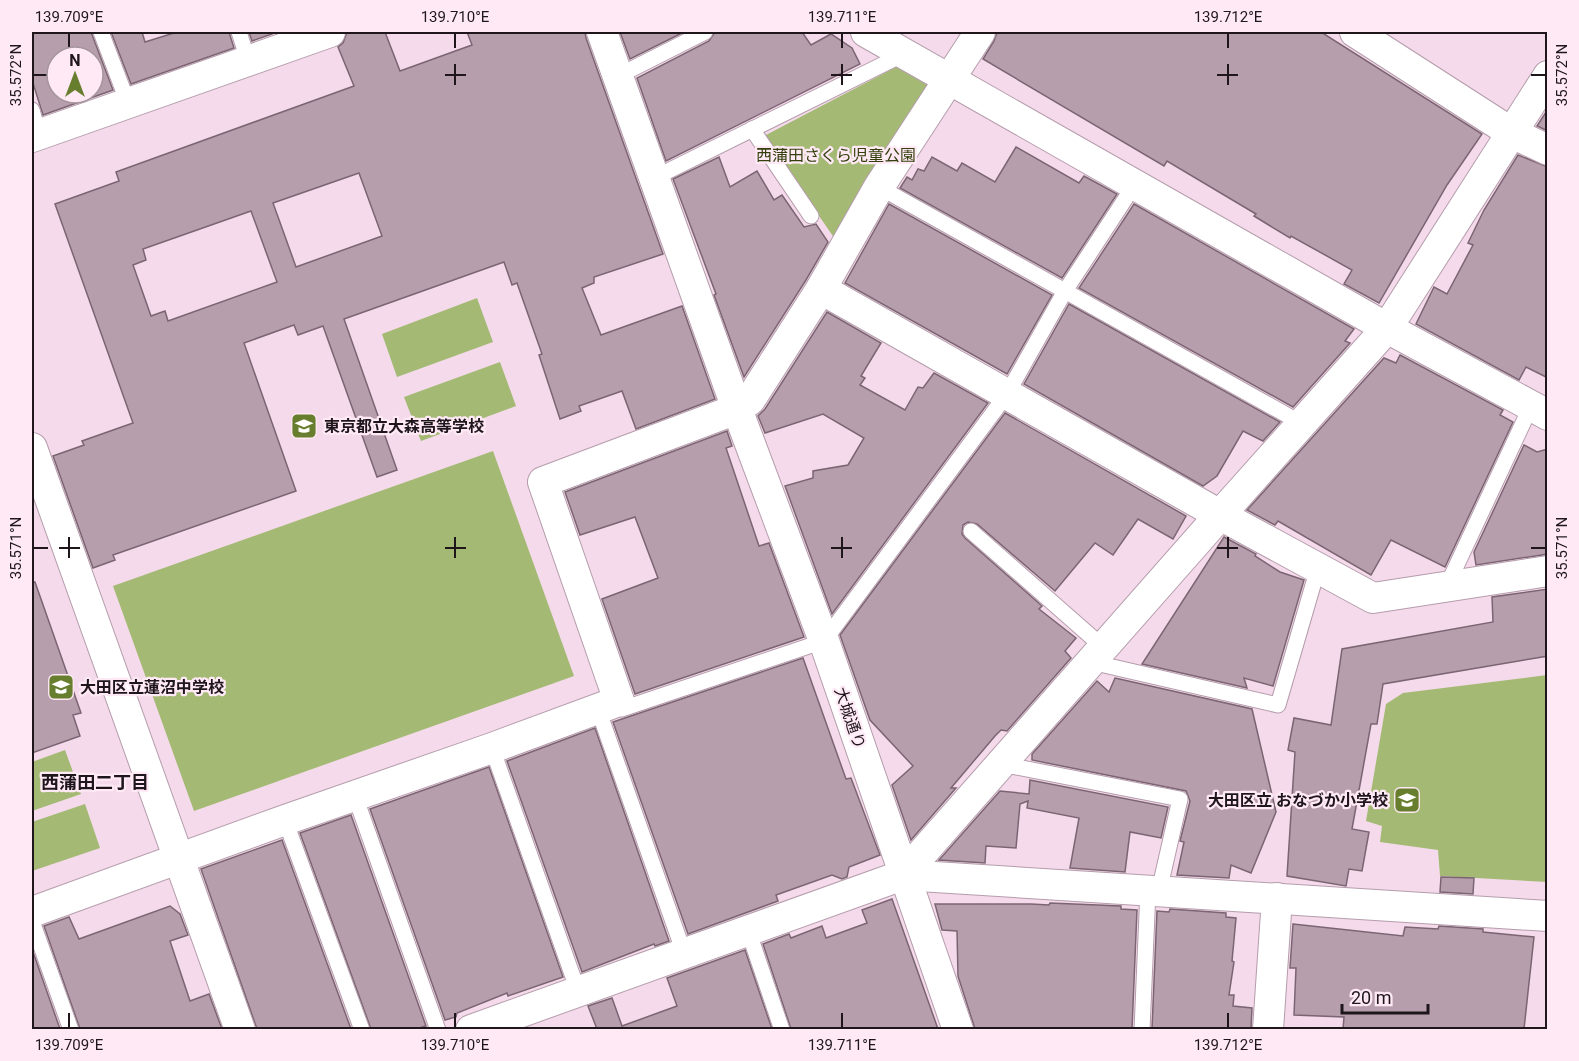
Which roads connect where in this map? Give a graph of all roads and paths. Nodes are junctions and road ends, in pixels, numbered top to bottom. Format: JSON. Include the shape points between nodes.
{"nodes":[{"id":1,"x":101,"y":32,"type":"edge"},
{"id":2,"x":239,"y":32,"type":"edge"},
{"id":3,"x":602,"y":32,"type":"edge"},
{"id":4,"x":705,"y":32,"type":"edge"},
{"id":5,"x":866,"y":32,"type":"edge"},
{"id":6,"x":980,"y":32,"type":"edge"},
{"id":7,"x":1355,"y":32,"type":"edge"},
{"id":8,"x":322,"y":33,"type":"edge"},
{"id":9,"x":906,"y":53,"type":"junction"},
{"id":10,"x":248,"y":60,"type":"junction"},
{"id":11,"x":618,"y":76,"type":"junction"},
{"id":12,"x":1548,"y":76,"type":"edge"},
{"id":13,"x":950,"y":77,"type":"junction"},
{"id":14,"x":128,"y":103,"type":"junction"},
{"id":15,"x":34,"y":127,"type":"edge"},
{"id":16,"x":752,"y":129,"type":"junction"},
{"id":17,"x":1512,"y":133,"type":"junction"},
{"id":18,"x":1548,"y":150,"type":"edge"},
{"id":19,"x":654,"y":177,"type":"junction"},
{"id":20,"x":1136,"y":184,"type":"junction"},
{"id":21,"x":879,"y":187,"type":"junction"},
{"id":22,"x":811,"y":216,"type":"dead end"},
{"id":23,"x":821,"y":289,"type":"junction"},
{"id":24,"x":1065,"y":291,"type":"junction"},
{"id":25,"x":1387,"y":328,"type":"junction"},
{"id":26,"x":1007,"y":394,"type":"junction"},
{"id":27,"x":737,"y":409,"type":"junction"},
{"id":28,"x":1539,"y":411,"type":"edge"},
{"id":29,"x":1302,"y":423,"type":"junction"},
{"id":30,"x":32,"y":448,"type":"edge"},
{"id":31,"x":1220,"y":514,"type":"junction"},
{"id":32,"x":971,"y":531,"type":"dead end"},
{"id":33,"x":1318,"y":568,"type":"junction"},
{"id":34,"x":1548,"y":571,"type":"edge"},
{"id":35,"x":1446,"y":588,"type":"junction"},
{"id":36,"x":824,"y":641,"type":"junction"},
{"id":37,"x":1097,"y":654,"type":"junction"},
{"id":38,"x":608,"y":705,"type":"junction"},
{"id":39,"x":492,"y":748,"type":"junction"},
{"id":40,"x":1001,"y":764,"type":"junction"},
{"id":41,"x":355,"y":796,"type":"junction"},
{"id":42,"x":285,"y":820,"type":"junction"},
{"id":43,"x":179,"y":858,"type":"junction"},
{"id":44,"x":903,"y":875,"type":"junction"},
{"id":45,"x":1153,"y":890,"type":"junction"},
{"id":46,"x":1277,"y":898,"type":"junction"},
{"id":47,"x":32,"y":912,"type":"edge"},
{"id":48,"x":1548,"y":915,"type":"edge"},
{"id":49,"x":32,"y":921,"type":"edge"},
{"id":50,"x":748,"y":930,"type":"junction"},
{"id":51,"x":684,"y":953,"type":"junction"},
{"id":52,"x":578,"y":991,"type":"junction"},
{"id":53,"x":487,"y":1027,"type":"edge"},
{"id":54,"x":71,"y":1029,"type":"edge"},
{"id":55,"x":240,"y":1029,"type":"edge"},
{"id":56,"x":362,"y":1029,"type":"edge"},
{"id":57,"x":438,"y":1029,"type":"edge"},
{"id":58,"x":782,"y":1029,"type":"edge"},
{"id":59,"x":958,"y":1029,"type":"edge"},
{"id":60,"x":1142,"y":1029,"type":"edge"},
{"id":61,"x":1268,"y":1029,"type":"edge"}],
"edges":[{"from":1,"to":14,"type":"lane"},
{"from":2,"to":10,"type":"lane"},
{"from":3,"to":11,"type":"street","name":"大城通り"},
{"from":4,"to":11,"type":"lane"},
{"from":5,"to":9,"type":"street"},
{"from":6,"to":13,"type":"street"},
{"from":7,"to":17,"type":"street"},
{"from":8,"to":10,"type":"street"},
{"from":9,"to":13,"type":"street"},
{"from":9,"to":16,"type":"lane"},
{"from":10,"to":14,"type":"street"},
{"from":11,"to":19,"type":"street","name":"大城通り"},
{"from":12,"to":17,"type":"street"},
{"from":13,"to":20,"type":"street"},
{"from":13,"to":21,"type":"street"},
{"from":14,"to":15,"type":"street"},
{"from":16,"to":19,"type":"lane"},
{"from":16,"to":22,"type":"lane"},
{"from":17,"to":18,"type":"street"},
{"from":17,"to":25,"type":"street"},
{"from":19,"to":27,"type":"street","name":"大城通り"},
{"from":20,"to":24,"type":"lane"},
{"from":20,"to":25,"type":"street"},
{"from":21,"to":23,"type":"street"},
{"from":21,"to":24,"type":"lane"},
{"from":23,"to":26,"type":"street"},
{"from":23,"to":27,"type":"street","via":[[756,392]]},
{"from":24,"to":26,"type":"lane"},
{"from":24,"to":29,"type":"lane"},
{"from":25,"to":28,"type":"street"},
{"from":25,"to":29,"type":"street"},
{"from":26,"to":31,"type":"street"},
{"from":26,"to":36,"type":"lane"},
{"from":27,"to":36,"type":"street","name":"大城通り"},
{"from":27,"to":38,"type":"street","via":[[543,482]]},
{"from":28,"to":35,"type":"lane"},
{"from":29,"to":31,"type":"street"},
{"from":30,"to":43,"type":"street"},
{"from":31,"to":33,"type":"street"},
{"from":31,"to":37,"type":"street"},
{"from":32,"to":37,"type":"lane"},
{"from":33,"to":35,"type":"street","via":[[1372,598]]},
{"from":33,"to":37,"type":"lane","via":[[1278,705]]},
{"from":34,"to":35,"type":"street"},
{"from":36,"to":38,"type":"lane","via":[[622,709]]},
{"from":36,"to":44,"type":"street","name":"大城通り"},
{"from":37,"to":40,"type":"street"},
{"from":38,"to":39,"type":"street"},
{"from":38,"to":51,"type":"lane"},
{"from":39,"to":41,"type":"street"},
{"from":39,"to":52,"type":"lane"},
{"from":40,"to":44,"type":"street"},
{"from":40,"to":45,"type":"lane","via":[[1180,799]]},
{"from":41,"to":42,"type":"street"},
{"from":41,"to":57,"type":"lane"},
{"from":42,"to":43,"type":"street"},
{"from":42,"to":56,"type":"lane"},
{"from":43,"to":47,"type":"street"},
{"from":43,"to":55,"type":"street"},
{"from":44,"to":45,"type":"street"},
{"from":44,"to":50,"type":"street"},
{"from":44,"to":59,"type":"street","name":"大城通り"},
{"from":45,"to":46,"type":"street"},
{"from":45,"to":60,"type":"lane"},
{"from":46,"to":48,"type":"street"},
{"from":46,"to":61,"type":"street"},
{"from":49,"to":54,"type":"lane"},
{"from":50,"to":51,"type":"street"},
{"from":50,"to":58,"type":"lane"},
{"from":51,"to":52,"type":"street"},
{"from":52,"to":53,"type":"street"}]}
